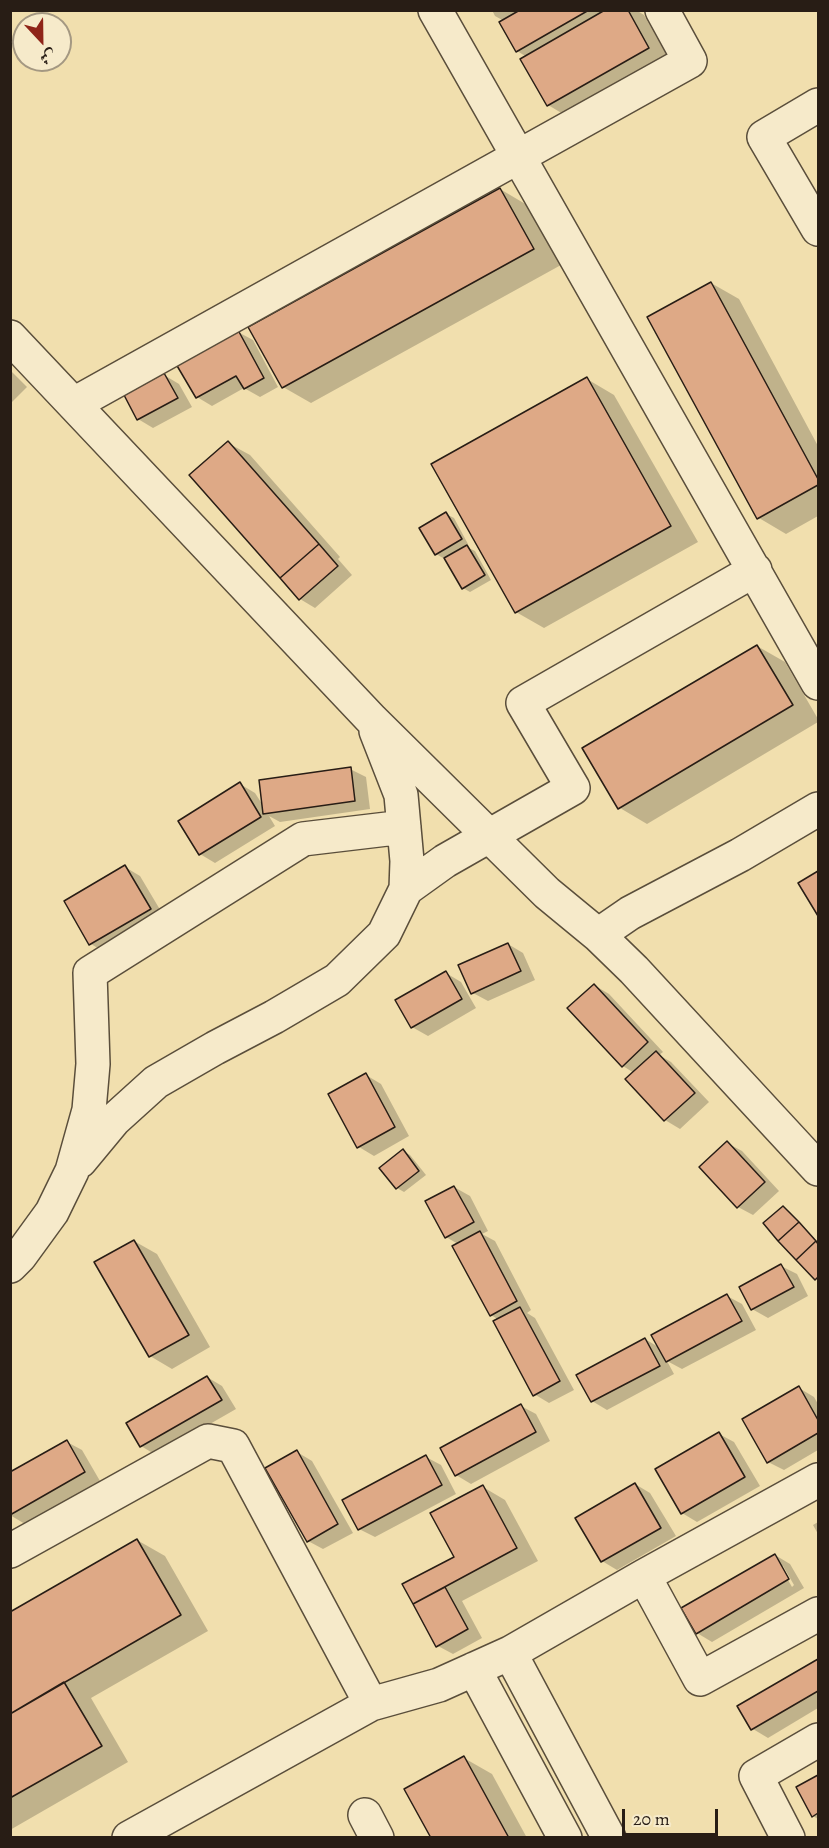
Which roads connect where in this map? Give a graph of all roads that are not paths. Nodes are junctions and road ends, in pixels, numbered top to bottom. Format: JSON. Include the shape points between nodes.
{"nodes":[{"id":1,"x":435,"y":10,"type":"edge"},
{"id":2,"x":662,"y":10,"type":"edge"},
{"id":3,"x":819,"y":105,"type":"edge"},
{"id":4,"x":517,"y":156,"type":"junction"},
{"id":5,"x":819,"y":229,"type":"edge"},
{"id":6,"x":10,"y":337,"type":"edge"},
{"id":7,"x":74,"y":404,"type":"junction"},
{"id":8,"x":754,"y":570,"type":"junction"},
{"id":9,"x":819,"y":683,"type":"edge"},
{"id":10,"x":372,"y":720,"type":"junction"},
{"id":11,"x":819,"y":809,"type":"edge"},
{"id":12,"x":404,"y":827,"type":"junction"},
{"id":13,"x":490,"y":835,"type":"junction"},
{"id":14,"x":406,"y":889,"type":"junction"},
{"id":15,"x":598,"y":935,"type":"junction"},
{"id":16,"x":819,"y":1169,"type":"edge"},
{"id":17,"x":72,"y":1171,"type":"junction"},
{"id":18,"x":10,"y":1266,"type":"edge"},
{"id":19,"x":819,"y":1480,"type":"edge"},
{"id":20,"x":10,"y":1551,"type":"edge"},
{"id":21,"x":644,"y":1576,"type":"junction"},
{"id":22,"x":819,"y":1614,"type":"edge"},
{"id":23,"x":510,"y":1653,"type":"junction"},
{"id":24,"x":474,"y":1669,"type":"junction"},
{"id":25,"x":371,"y":1704,"type":"junction"},
{"id":26,"x":819,"y":1740,"type":"edge"},
{"id":27,"x":129,"y":1838,"type":"edge"},
{"id":28,"x":564,"y":1838,"type":"edge"},
{"id":29,"x":609,"y":1838,"type":"edge"},
{"id":30,"x":788,"y":1838,"type":"edge"}],
"edges":[{"from":1,"to":4,"type":"lane"},
{"from":2,"to":4,"type":"lane","via":[[690,60]]},
{"from":3,"to":5,"type":"lane","via":[[764,137]]},
{"from":4,"to":7,"type":"lane"},
{"from":4,"to":8,"type":"lane"},
{"from":6,"to":7,"type":"lane"},
{"from":7,"to":10,"type":"lane"},
{"from":8,"to":9,"type":"lane"},
{"from":8,"to":13,"type":"lane","via":[[524,703],[573,788]]},
{"from":10,"to":12,"type":"lane","via":[[401,795]]},
{"from":10,"to":13,"type":"lane"},
{"from":11,"to":15,"type":"lane","via":[[630,913]]},
{"from":12,"to":14,"type":"lane"},
{"from":12,"to":17,"type":"lane","via":[[303,839],[90,973],[93,1064],[89,1110]]},
{"from":13,"to":14,"type":"lane"},
{"from":13,"to":15,"type":"lane","via":[[547,893]]},
{"from":14,"to":17,"type":"lane","via":[[384,934],[337,980],[156,1082],[114,1120]]},
{"from":15,"to":16,"type":"lane"},
{"from":17,"to":18,"type":"lane","via":[[52,1212]]},
{"from":19,"to":21,"type":"lane"},
{"from":20,"to":25,"type":"lane","via":[[208,1441],[233,1446]]},
{"from":21,"to":22,"type":"lane","via":[[700,1679]]},
{"from":21,"to":23,"type":"lane"},
{"from":23,"to":24,"type":"lane"},
{"from":23,"to":29,"type":"lane"},
{"from":24,"to":25,"type":"lane","via":[[439,1685]]},
{"from":24,"to":28,"type":"lane"},
{"from":25,"to":27,"type":"lane"},
{"from":26,"to":30,"type":"lane","via":[[756,1776]]}]}
